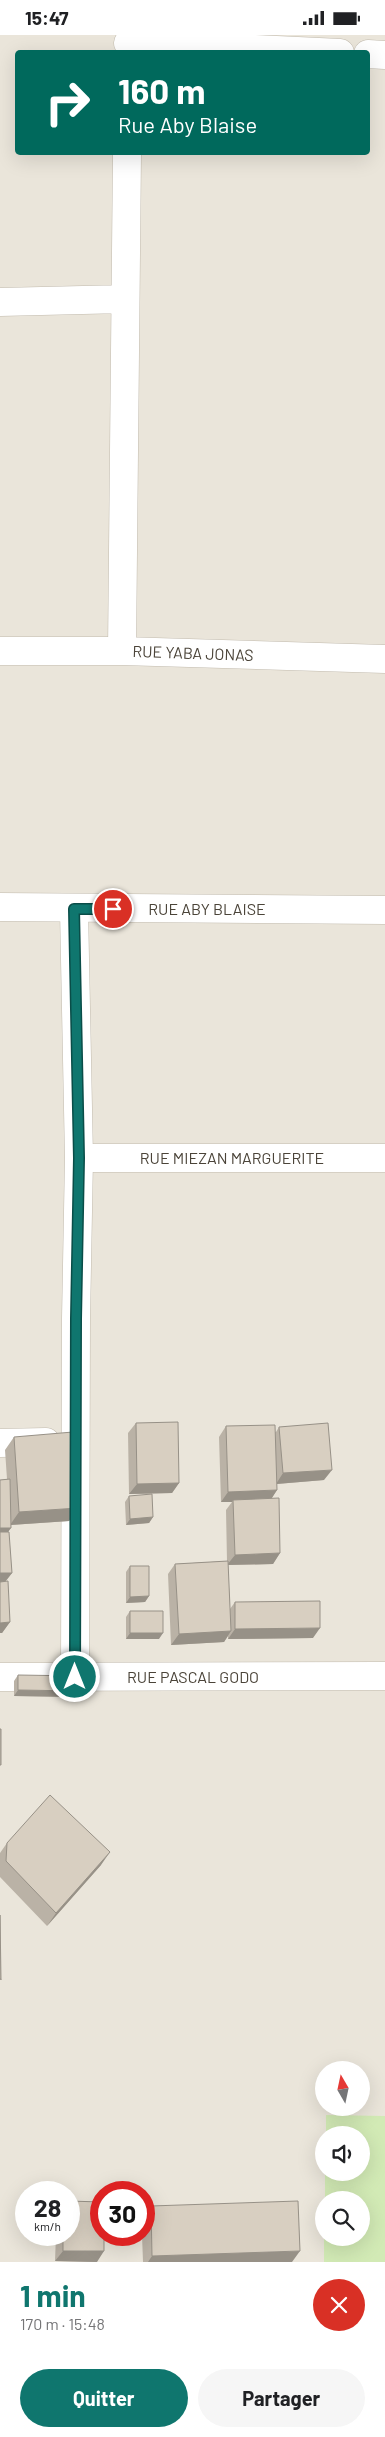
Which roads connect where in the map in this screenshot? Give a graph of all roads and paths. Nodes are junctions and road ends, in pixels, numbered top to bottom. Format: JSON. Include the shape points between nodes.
{"nodes":[{"id":1,"x":128,"y":43,"type":"edge"},
{"id":2,"x":276,"y":50,"type":"edge"},
{"id":3,"x":370,"y":54,"type":"edge"},
{"id":4,"x":385,"y":55,"type":"edge"},
{"id":5,"x":127,"y":155,"type":"edge"},
{"id":6,"x":124,"y":299,"type":"junction"},
{"id":7,"x":0,"y":303,"type":"edge"},
{"id":8,"x":0,"y":651,"type":"edge"},
{"id":9,"x":122,"y":651,"type":"junction"},
{"id":10,"x":385,"y":659,"type":"edge"},
{"id":11,"x":0,"y":907,"type":"edge"},
{"id":12,"x":74,"y":909,"type":"junction"},
{"id":13,"x":385,"y":910,"type":"edge"},
{"id":14,"x":79,"y":1158,"type":"junction"},
{"id":15,"x":385,"y":1158,"type":"edge"},
{"id":16,"x":75,"y":1441,"type":"junction"},
{"id":17,"x":0,"y":1443,"type":"edge"},
{"id":18,"x":385,"y":1676,"type":"edge"},
{"id":19,"x":0,"y":1677,"type":"edge"},
{"id":20,"x":75,"y":1677,"type":"junction"}],
"edges":[{"from":1,"to":2,"type":"street"},
{"from":3,"to":4,"type":"street"},
{"from":5,"to":6,"type":"street"},
{"from":6,"to":7,"type":"street"},
{"from":6,"to":9,"type":"street"},
{"from":8,"to":9,"type":"street","name":"RUE YABA JONAS"},
{"from":9,"to":10,"type":"street","name":"RUE YABA JONAS"},
{"from":11,"to":12,"type":"street","name":"RUE ABY BLAISE"},
{"from":12,"to":13,"type":"street","name":"RUE ABY BLAISE"},
{"from":12,"to":14,"type":"street"},
{"from":14,"to":15,"type":"street","name":"RUE MIEZAN MARGUERITE"},
{"from":14,"to":16,"type":"street"},
{"from":16,"to":17,"type":"street"},
{"from":16,"to":20,"type":"street"},
{"from":18,"to":20,"type":"street","name":"RUE PASCAL GODO"},
{"from":19,"to":20,"type":"street","name":"RUE PASCAL GODO"}]}
